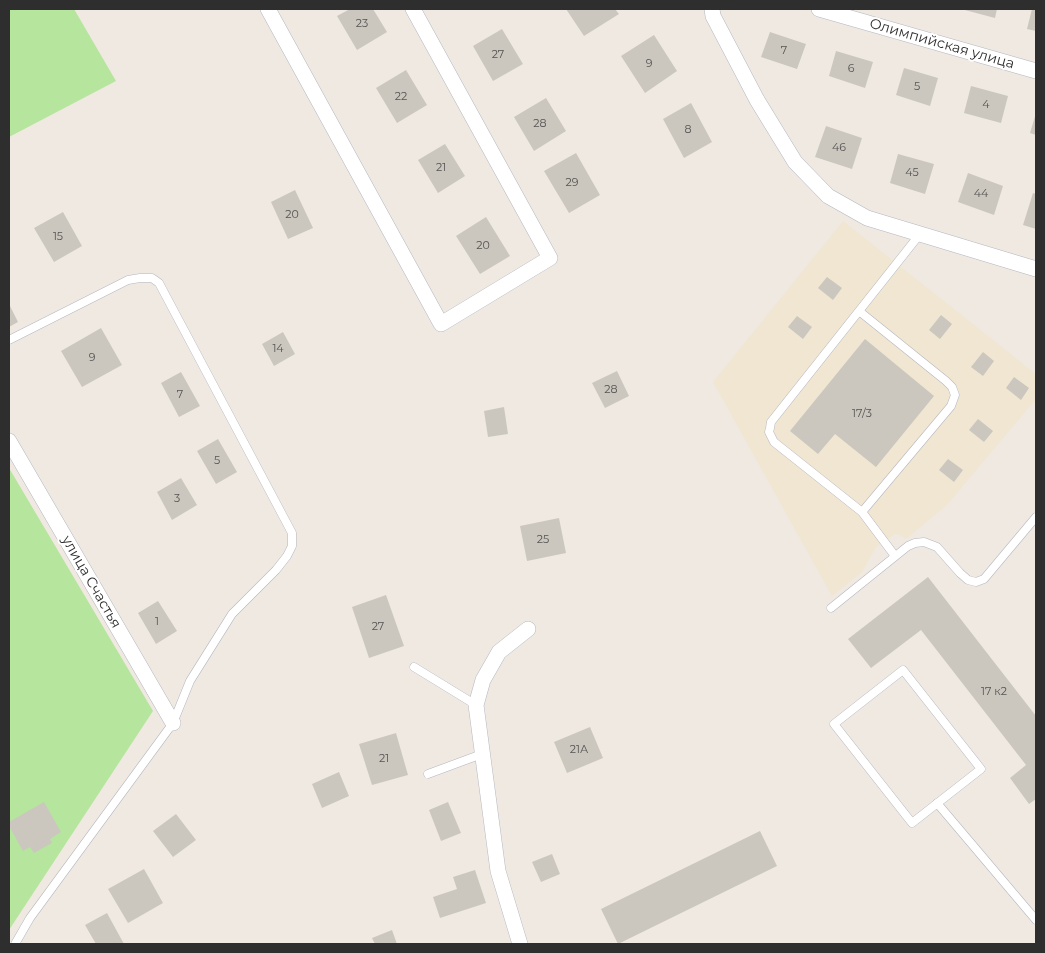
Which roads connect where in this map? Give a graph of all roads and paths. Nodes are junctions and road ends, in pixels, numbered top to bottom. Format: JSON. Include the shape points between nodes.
{"nodes":[{"id":1,"x":268,"y":9,"type":"edge"},
{"id":2,"x":414,"y":9,"type":"edge"},
{"id":3,"x":712,"y":9,"type":"edge"},
{"id":4,"x":819,"y":9,"type":"edge"},
{"id":5,"x":1036,"y":71,"type":"edge"},
{"id":6,"x":920,"y":234,"type":"junction"},
{"id":7,"x":1036,"y":269,"type":"edge"},
{"id":8,"x":859,"y":311,"type":"junction"},
{"id":9,"x":9,"y":340,"type":"edge"},
{"id":10,"x":9,"y":441,"type":"edge"},
{"id":11,"x":862,"y":512,"type":"junction"},
{"id":12,"x":1036,"y":517,"type":"edge"},
{"id":13,"x":896,"y":556,"type":"junction"},
{"id":14,"x":831,"y":608,"type":"dead end"},
{"id":15,"x":528,"y":629,"type":"dead end"},
{"id":16,"x":414,"y":667,"type":"dead end"},
{"id":17,"x":476,"y":705,"type":"junction"},
{"id":18,"x":173,"y":723,"type":"junction"},
{"id":19,"x":482,"y":754,"type":"junction"},
{"id":20,"x":428,"y":774,"type":"dead end"},
{"id":21,"x":937,"y":803,"type":"junction"},
{"id":22,"x":1036,"y":920,"type":"edge"},
{"id":23,"x":15,"y":944,"type":"edge"},
{"id":24,"x":520,"y":944,"type":"edge"}],
"edges":[{"from":1,"to":2,"type":"street","via":[[441,324],[550,258]]},
{"from":3,"to":6,"type":"street","via":[[757,100],[794,162],[828,196],[867,218]]},
{"from":4,"to":5,"type":"street","name":"Олимпийская улица"},
{"from":6,"to":7,"type":"street"},
{"from":6,"to":8,"type":"lane"},
{"from":8,"to":11,"type":"lane","via":[[771,422],[770,432],[774,442]]},
{"from":8,"to":11,"type":"lane","via":[[946,381],[955,395],[951,406]]},
{"from":9,"to":18,"type":"lane","via":[[128,280],[152,278],[159,283],[292,533],[292,546],[287,556],[232,614],[190,681]]},
{"from":10,"to":18,"type":"street","name":"улица Счастья"},
{"from":11,"to":13,"type":"lane"},
{"from":12,"to":13,"type":"lane","via":[[984,579],[976,582],[968,580],[937,546],[930,543],[915,543]]},
{"from":13,"to":14,"type":"lane"},
{"from":15,"to":17,"type":"street","via":[[499,652],[483,680]]},
{"from":16,"to":17,"type":"lane"},
{"from":17,"to":19,"type":"street"},
{"from":18,"to":23,"type":"lane","via":[[30,918]]},
{"from":19,"to":20,"type":"lane"},
{"from":19,"to":24,"type":"street","via":[[498,871]]},
{"from":21,"to":21,"type":"lane","via":[[981,769],[903,670],[834,724],[912,823]]},
{"from":21,"to":22,"type":"lane"}]}
